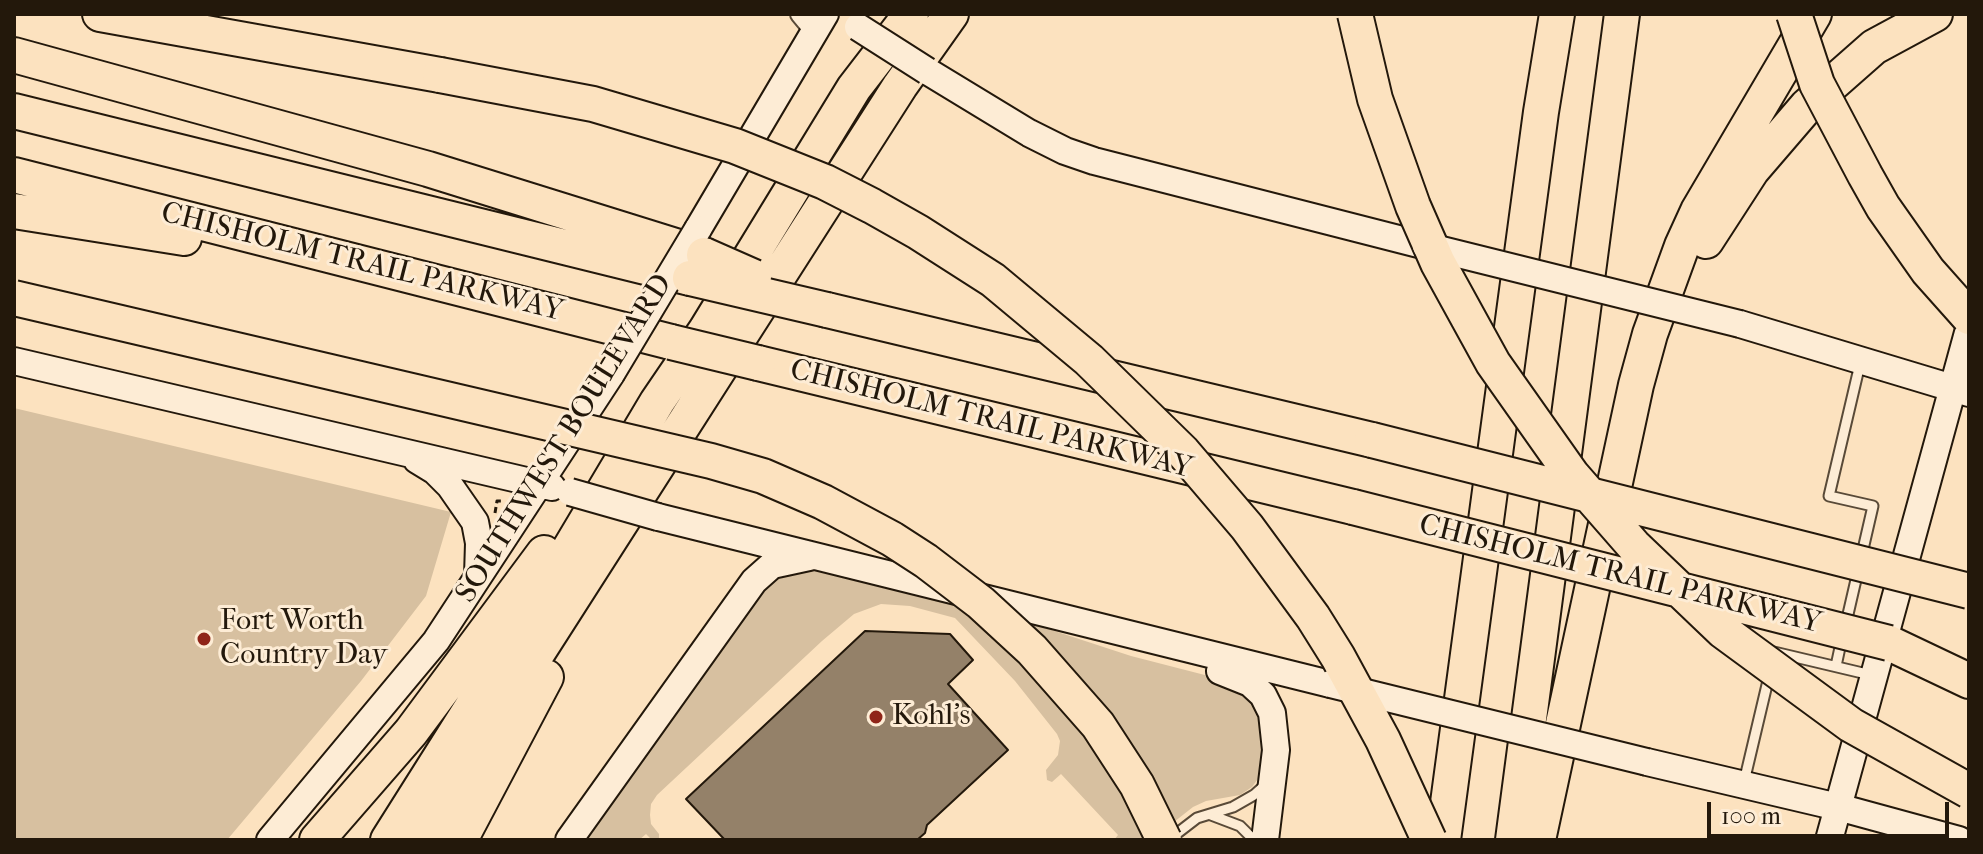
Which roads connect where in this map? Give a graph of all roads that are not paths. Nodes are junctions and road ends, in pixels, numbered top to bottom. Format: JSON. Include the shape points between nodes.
{"nodes":[{"id":1,"x":100,"y":14,"type":"edge"},
{"id":2,"x":911,"y":14,"type":"edge"},
{"id":3,"x":951,"y":14,"type":"edge"},
{"id":4,"x":1355,"y":14,"type":"edge"},
{"id":5,"x":1535,"y":14,"type":"edge"},
{"id":6,"x":1557,"y":14,"type":"edge"},
{"id":7,"x":1622,"y":14,"type":"edge"},
{"id":8,"x":1794,"y":14,"type":"edge"},
{"id":9,"x":1814,"y":14,"type":"edge"},
{"id":10,"x":1935,"y":14,"type":"edge"},
{"id":11,"x":813,"y":20,"type":"edge"},
{"id":12,"x":849,"y":21,"type":"edge"},
{"id":13,"x":14,"y":55,"type":"edge"},
{"id":14,"x":14,"y":111,"type":"edge"},
{"id":15,"x":1541,"y":112,"type":"junction"},
{"id":16,"x":14,"y":175,"type":"edge"},
{"id":17,"x":14,"y":211,"type":"edge"},
{"id":18,"x":697,"y":254,"type":"junction"},
{"id":19,"x":379,"y":267,"type":"junction"},
{"id":20,"x":14,"y":298,"type":"edge"},
{"id":21,"x":1969,"y":317,"type":"edge"},
{"id":22,"x":1969,"y":333,"type":"edge"},
{"id":23,"x":1861,"y":360,"type":"junction"},
{"id":24,"x":14,"y":361,"type":"edge"},
{"id":25,"x":1636,"y":385,"type":"junction"},
{"id":26,"x":1961,"y":390,"type":"edge"},
{"id":27,"x":657,"y":402,"type":"junction"},
{"id":28,"x":407,"y":453,"type":"junction"},
{"id":29,"x":539,"y":484,"type":"junction"},
{"id":30,"x":613,"y":536,"type":"junction"},
{"id":31,"x":814,"y":556,"type":"junction"},
{"id":32,"x":478,"y":576,"type":"junction"},
{"id":33,"x":1969,"y":591,"type":"edge"},
{"id":34,"x":1164,"y":643,"type":"junction"},
{"id":35,"x":1468,"y":663,"type":"junction"},
{"id":36,"x":1836,"y":666,"type":"junction"},
{"id":37,"x":1968,"y":669,"type":"edge"},
{"id":38,"x":1874,"y":675,"type":"junction"},
{"id":39,"x":1273,"y":776,"type":"junction"},
{"id":40,"x":1743,"y":785,"type":"junction"},
{"id":41,"x":1969,"y":791,"type":"edge"},
{"id":42,"x":1838,"y":807,"type":"junction"},
{"id":43,"x":1208,"y":814,"type":"junction"},
{"id":44,"x":270,"y":840,"type":"edge"},
{"id":45,"x":317,"y":840,"type":"edge"},
{"id":46,"x":388,"y":840,"type":"edge"},
{"id":47,"x":422,"y":840,"type":"edge"},
{"id":48,"x":460,"y":840,"type":"edge"},
{"id":49,"x":569,"y":840,"type":"edge"},
{"id":50,"x":1166,"y":840,"type":"edge"},
{"id":51,"x":1254,"y":840,"type":"edge"},
{"id":52,"x":1265,"y":840,"type":"edge"},
{"id":53,"x":1420,"y":840,"type":"edge"},
{"id":54,"x":1429,"y":840,"type":"edge"},
{"id":55,"x":1443,"y":840,"type":"edge"},
{"id":56,"x":1513,"y":840,"type":"edge"},
{"id":57,"x":1538,"y":840,"type":"edge"},
{"id":58,"x":1829,"y":840,"type":"edge"},
{"id":59,"x":1953,"y":840,"type":"edge"}],
"edges":[{"from":1,"to":54,"type":"highway","bridge":true,"via":[[593,104],[735,146],[825,182],[930,239],[993,280],[1089,360],[1183,452],[1247,527],[1338,657]]},
{"from":2,"to":27,"type":"highway","name":"SOUTHWEST BOULEVARD","via":[[854,88]]},
{"from":3,"to":30,"type":"highway"},
{"from":4,"to":41,"type":"highway","bridge":true,"via":[[1375,99],[1438,263],[1493,363],[1572,475],[1661,573],[1734,640],[1851,725]]},
{"from":5,"to":15,"type":"highway","via":[[1530,75]]},
{"from":6,"to":15,"type":"highway"},
{"from":7,"to":56,"type":"highway"},
{"from":8,"to":21,"type":"highway","bridge":true,"via":[[1817,84],[1883,207]]},
{"from":9,"to":25,"type":"highway","via":[[1698,211],[1665,291]]},
{"from":10,"to":25,"type":"highway","via":[[1874,47],[1844,72],[1752,170],[1684,280]]},
{"from":11,"to":18,"type":"main road","name":"SOUTHWEST BOULEVARD"},
{"from":12,"to":23,"type":"main road","bridge":true,"via":[[1029,133],[1094,161],[1740,324]]},
{"from":13,"to":18,"type":"highway","via":[[428,169]]},
{"from":14,"to":18,"type":"highway"},
{"from":15,"to":35,"type":"highway"},
{"from":16,"to":19,"type":"highway","name":"CHISHOLM TRAIL PARKWAY"},
{"from":17,"to":19,"type":"highway"},
{"from":18,"to":29,"type":"main road","name":"SOUTHWEST BOULEVARD","bridge":true},
{"from":18,"to":33,"type":"highway","bridge":true,"via":[[827,310]]},
{"from":19,"to":37,"type":"highway","name":"CHISHOLM TRAIL PARKWAY","bridge":true,"via":[[1353,507],[1889,643]]},
{"from":20,"to":50,"type":"highway","bridge":true,"via":[[711,461],[823,502],[938,570],[1043,662],[1111,744]]},
{"from":22,"to":26,"type":"main road"},
{"from":23,"to":26,"type":"main road"},
{"from":23,"to":36,"type":"lane","via":[[1829,496],[1873,506]]},
{"from":24,"to":28,"type":"main road"},
{"from":25,"to":57,"type":"highway"},
{"from":26,"to":38,"type":"main road"},
{"from":27,"to":45,"type":"highway","via":[[411,732]]},
{"from":27,"to":46,"type":"highway","name":"SOUTHWEST BOULEVARD"},
{"from":28,"to":29,"type":"main road"},
{"from":28,"to":32,"type":"main road","via":[[450,486],[475,522]]},
{"from":29,"to":31,"type":"main road","bridge":true},
{"from":29,"to":32,"type":"main road","name":"SOUTHWEST BOULEVARD"},
{"from":30,"to":47,"type":"highway"},
{"from":30,"to":48,"type":"highway"},
{"from":31,"to":34,"type":"main road"},
{"from":31,"to":49,"type":"main road","via":[[772,565],[754,581]]},
{"from":32,"to":44,"type":"main road","name":"SOUTHWEST BOULEVARD","via":[[436,641]]},
{"from":34,"to":39,"type":"main road","via":[[1194,664],[1232,674],[1263,695],[1275,732]]},
{"from":34,"to":40,"type":"main road","bridge":true},
{"from":35,"to":53,"type":"highway","via":[[1447,700]]},
{"from":35,"to":55,"type":"highway"},
{"from":36,"to":38,"type":"lane"},
{"from":36,"to":40,"type":"lane","via":[[1774,652]]},
{"from":38,"to":42,"type":"main road"},
{"from":39,"to":43,"type":"lane","via":[[1244,801]]},
{"from":39,"to":52,"type":"main road"},
{"from":40,"to":42,"type":"main road"},
{"from":42,"to":58,"type":"main road"},
{"from":42,"to":59,"type":"main road"},
{"from":43,"to":50,"type":"lane"},
{"from":43,"to":51,"type":"lane","via":[[1240,826]]}]}
